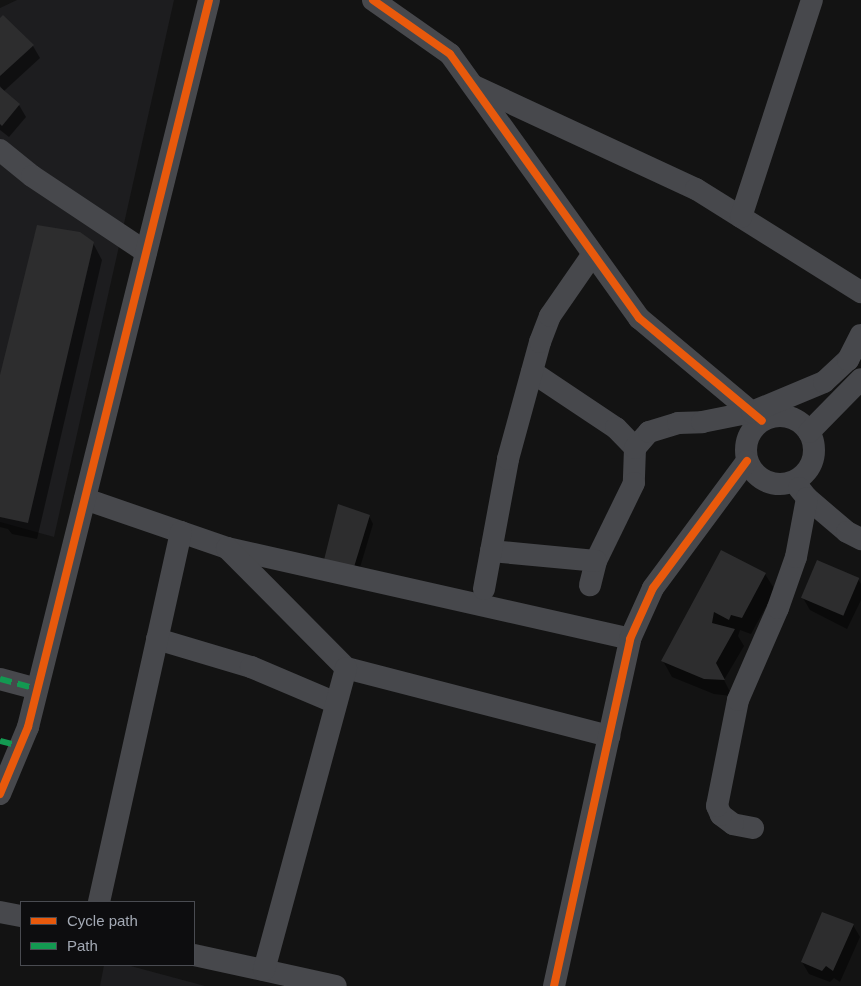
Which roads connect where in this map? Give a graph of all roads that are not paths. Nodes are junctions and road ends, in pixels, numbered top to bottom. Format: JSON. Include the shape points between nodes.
{"nodes":[{"id":1,"x":209,"y":0,"type":"edge"},
{"id":2,"x":373,"y":0,"type":"edge"},
{"id":3,"x":812,"y":0,"type":"edge"},
{"id":4,"x":472,"y":85,"type":"junction"},
{"id":5,"x":0,"y":150,"type":"edge"},
{"id":6,"x":741,"y":217,"type":"junction"},
{"id":7,"x":146,"y":252,"type":"junction"},
{"id":8,"x":594,"y":254,"type":"junction"},
{"id":9,"x":861,"y":292,"type":"edge"},
{"id":10,"x":861,"y":335,"type":"edge"},
{"id":11,"x":532,"y":372,"type":"junction"},
{"id":12,"x":861,"y":379,"type":"edge"},
{"id":13,"x":757,"y":417,"type":"junction"},
{"id":14,"x":809,"y":432,"type":"junction"},
{"id":15,"x":635,"y":448,"type":"junction"},
{"id":16,"x":747,"y":461,"type":"junction"},
{"id":17,"x":801,"y":490,"type":"junction"},
{"id":18,"x":85,"y":499,"type":"junction"},
{"id":19,"x":181,"y":532,"type":"junction"},
{"id":20,"x":861,"y":539,"type":"edge"},
{"id":21,"x":227,"y":548,"type":"junction"},
{"id":22,"x":491,"y":550,"type":"junction"},
{"id":23,"x":596,"y":561,"type":"junction"},
{"id":24,"x":590,"y":586,"type":"dead end"},
{"id":25,"x":484,"y":589,"type":"dead end"},
{"id":26,"x":158,"y":639,"type":"junction"},
{"id":27,"x":630,"y":639,"type":"junction"},
{"id":28,"x":346,"y":668,"type":"junction"},
{"id":29,"x":0,"y":679,"type":"edge"},
{"id":30,"x":37,"y":689,"type":"junction"},
{"id":31,"x":336,"y":704,"type":"junction"},
{"id":32,"x":609,"y":736,"type":"junction"},
{"id":33,"x":10,"y":743,"type":"edge"},
{"id":34,"x":0,"y":794,"type":"edge"},
{"id":35,"x":753,"y":828,"type":"dead end"},
{"id":36,"x":99,"y":901,"type":"edge"},
{"id":37,"x":0,"y":912,"type":"edge"},
{"id":38,"x":20,"y":916,"type":"edge"},
{"id":39,"x":195,"y":954,"type":"edge"},
{"id":40,"x":264,"y":970,"type":"junction"},
{"id":41,"x":336,"y":986,"type":"edge"},
{"id":42,"x":554,"y":986,"type":"edge"}],
"edges":[{"from":1,"to":7,"type":"street"},
{"from":2,"to":4,"type":"street","via":[[450,54]]},
{"from":3,"to":6,"type":"street"},
{"from":4,"to":6,"type":"street","via":[[696,189]]},
{"from":4,"to":8,"type":"street"},
{"from":5,"to":7,"type":"street","via":[[32,176]]},
{"from":6,"to":9,"type":"street"},
{"from":7,"to":18,"type":"street"},
{"from":8,"to":11,"type":"street","via":[[550,316]]},
{"from":8,"to":13,"type":"street","via":[[640,318]]},
{"from":10,"to":13,"type":"street","via":[[848,360],[824,382]]},
{"from":11,"to":15,"type":"street","via":[[616,428]]},
{"from":11,"to":22,"type":"street","via":[[508,459]]},
{"from":12,"to":14,"type":"street"},
{"from":13,"to":14,"type":"street","via":[[792,419]]},
{"from":13,"to":15,"type":"street","via":[[678,423],[649,432]]},
{"from":13,"to":16,"type":"street","via":[[747,438]]},
{"from":14,"to":17,"type":"street","via":[[814,454]]},
{"from":15,"to":23,"type":"street","via":[[634,483]]},
{"from":16,"to":17,"type":"street","via":[[756,475],[771,484]]},
{"from":16,"to":27,"type":"street","via":[[653,588]]},
{"from":17,"to":20,"type":"street","via":[[847,532]]},
{"from":17,"to":35,"type":"street","via":[[796,557],[738,700],[717,806],[721,815],[733,824]]},
{"from":18,"to":19,"type":"street"},
{"from":18,"to":30,"type":"street"},
{"from":19,"to":21,"type":"street"},
{"from":19,"to":26,"type":"street"},
{"from":21,"to":27,"type":"street"},
{"from":21,"to":28,"type":"street"},
{"from":22,"to":23,"type":"street"},
{"from":22,"to":25,"type":"street"},
{"from":23,"to":24,"type":"street"},
{"from":26,"to":31,"type":"street","via":[[251,667]]},
{"from":26,"to":36,"type":"street"},
{"from":27,"to":32,"type":"street"},
{"from":28,"to":31,"type":"street"},
{"from":28,"to":32,"type":"street"},
{"from":29,"to":30,"type":"street"},
{"from":30,"to":33,"type":"street","via":[[28,728]]},
{"from":31,"to":40,"type":"street"},
{"from":32,"to":42,"type":"street"},
{"from":33,"to":34,"type":"street"},
{"from":37,"to":38,"type":"street"},
{"from":39,"to":40,"type":"street"},
{"from":40,"to":41,"type":"street"}]}
